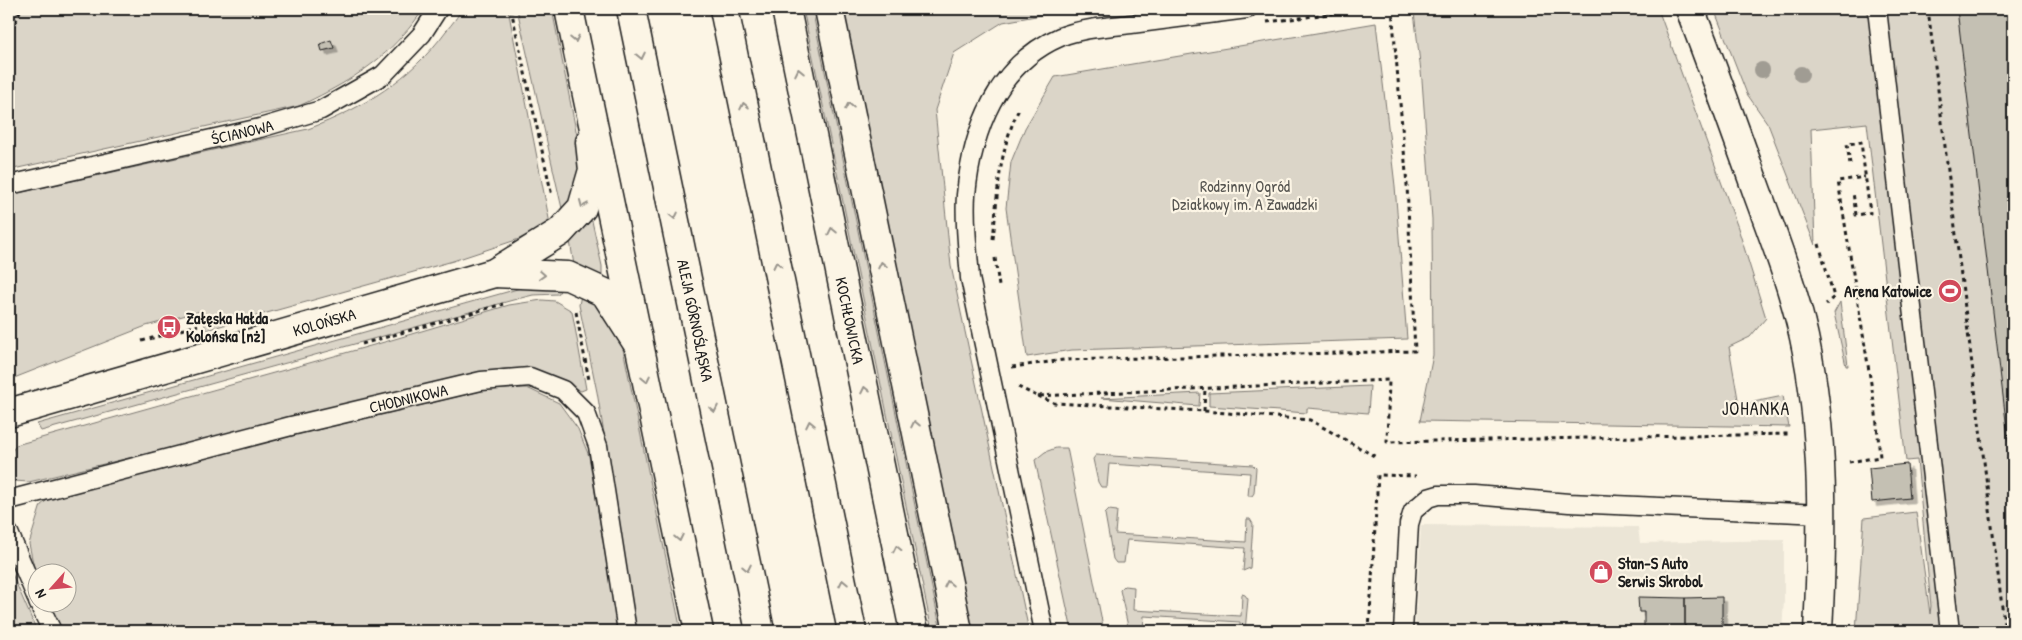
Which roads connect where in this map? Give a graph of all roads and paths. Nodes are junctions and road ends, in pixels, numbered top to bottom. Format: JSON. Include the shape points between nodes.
{"nodes":[{"id":1,"x":22,"y":9,"type":"edge"},
{"id":2,"x":438,"y":9,"type":"edge"},
{"id":3,"x":569,"y":9,"type":"edge"},
{"id":4,"x":631,"y":9,"type":"edge"},
{"id":5,"x":724,"y":9,"type":"edge"},
{"id":6,"x":786,"y":9,"type":"edge"},
{"id":7,"x":829,"y":9,"type":"edge"},
{"id":8,"x":1247,"y":9,"type":"edge"},
{"id":9,"x":1368,"y":9,"type":"edge"},
{"id":10,"x":1392,"y":9,"type":"edge"},
{"id":11,"x":1690,"y":9,"type":"edge"},
{"id":12,"x":1877,"y":9,"type":"edge"},
{"id":13,"x":1928,"y":9,"type":"edge"},
{"id":14,"x":1259,"y":23,"type":"dead end"},
{"id":15,"x":9,"y":37,"type":"edge"},
{"id":16,"x":582,"y":70,"type":"junction"},
{"id":17,"x":1021,"y":104,"type":"dead end"},
{"id":18,"x":1850,"y":164,"type":"dead end"},
{"id":19,"x":1865,"y":177,"type":"junction"},
{"id":20,"x":9,"y":185,"type":"edge"},
{"id":21,"x":1853,"y":192,"type":"dead end"},
{"id":22,"x":993,"y":242,"type":"dead end"},
{"id":23,"x":1819,"y":244,"type":"dead end"},
{"id":24,"x":994,"y":251,"type":"dead end"},
{"id":25,"x":494,"y":273,"type":"junction"},
{"id":26,"x":1000,"y":290,"type":"dead end"},
{"id":27,"x":507,"y":303,"type":"dead end"},
{"id":28,"x":1823,"y":306,"type":"dead end"},
{"id":29,"x":353,"y":347,"type":"dead end"},
{"id":30,"x":640,"y":348,"type":"junction"},
{"id":31,"x":1012,"y":376,"type":"dead end"},
{"id":32,"x":1205,"y":388,"type":"junction"},
{"id":33,"x":1016,"y":395,"type":"dead end"},
{"id":34,"x":1037,"y":396,"type":"junction"},
{"id":35,"x":1204,"y":411,"type":"junction"},
{"id":36,"x":9,"y":413,"type":"edge"},
{"id":37,"x":1794,"y":434,"type":"dead end"},
{"id":38,"x":1376,"y":457,"type":"dead end"},
{"id":39,"x":1848,"y":462,"type":"dead end"},
{"id":40,"x":9,"y":500,"type":"edge"},
{"id":41,"x":1821,"y":514,"type":"junction"},
{"id":42,"x":9,"y":533,"type":"edge"},
{"id":43,"x":28,"y":578,"type":"edge"},
{"id":44,"x":43,"y":612,"type":"edge"},
{"id":45,"x":52,"y":631,"type":"edge"},
{"id":46,"x":627,"y":631,"type":"edge"},
{"id":47,"x":699,"y":631,"type":"edge"},
{"id":48,"x":760,"y":631,"type":"edge"},
{"id":49,"x":852,"y":631,"type":"edge"},
{"id":50,"x":914,"y":631,"type":"edge"},
{"id":51,"x":958,"y":631,"type":"edge"},
{"id":52,"x":1044,"y":631,"type":"edge"},
{"id":53,"x":1403,"y":631,"type":"edge"},
{"id":54,"x":1818,"y":631,"type":"edge"},
{"id":55,"x":1950,"y":631,"type":"edge"},
{"id":56,"x":2005,"y":631,"type":"edge"}],
"edges":[{"from":1,"to":15,"type":"path"},
{"from":2,"to":20,"type":"lane","name":"ŚCIANOWA","via":[[422,34],[383,75],[321,110],[260,128]]},
{"from":3,"to":16,"type":"main road","one_way":true},
{"from":4,"to":48,"type":"main road","name":"ALEJA GÓRNOŚLĄSKA","one_way":true},
{"from":49,"to":5,"type":"main road","one_way":true},
{"from":50,"to":6,"type":"main road","name":"KOCHŁOWICKA","one_way":true},
{"from":51,"to":7,"type":"main road","one_way":true},
{"from":8,"to":52,"type":"lane","via":[[1089,30],[1061,37],[1033,52],[1010,72],[981,125],[966,196],[970,278]]},
{"from":9,"to":14,"type":"path"},
{"from":10,"to":31,"type":"path","via":[[1407,186],[1415,351],[1064,360],[1010,367]]},
{"from":11,"to":41,"type":"main road","via":[[1778,249],[1804,337],[1814,395]]},
{"from":12,"to":55,"type":"lane"},
{"from":13,"to":56,"type":"path"},
{"from":16,"to":25,"type":"main road","one_way":true,"via":[[593,170],[582,208],[560,232]]},
{"from":16,"to":30,"type":"main road"},
{"from":17,"to":22,"type":"path","via":[[1001,158]]},
{"from":18,"to":19,"type":"path","via":[[1847,144],[1861,142]]},
{"from":19,"to":21,"type":"path","via":[[1870,213],[1856,215]]},
{"from":19,"to":39,"type":"path","via":[[1838,181],[1876,414],[1880,457]]},
{"from":23,"to":28,"type":"path","via":[[1834,297]]},
{"from":24,"to":26,"type":"path"},
{"from":25,"to":30,"type":"main road","one_way":true,"via":[[568,276],[605,293]]},
{"from":25,"to":36,"type":"main road","name":"KOLOŃSKA"},
{"from":27,"to":29,"type":"path"},
{"from":30,"to":47,"type":"main road","one_way":true},
{"from":32,"to":34,"type":"path"},
{"from":32,"to":35,"type":"path"},
{"from":32,"to":37,"type":"path","via":[[1389,380],[1387,442]]},
{"from":33,"to":34,"type":"path","via":[[1014,386]]},
{"from":34,"to":35,"type":"path","via":[[1054,403]]},
{"from":35,"to":38,"type":"path","via":[[1310,420]]},
{"from":40,"to":46,"type":"lane","name":"CHODNIKOWA","via":[[291,426],[481,381],[530,378],[563,390],[586,413],[598,446]]},
{"from":41,"to":53,"type":"lane","via":[[1569,503],[1474,495],[1433,496],[1413,511],[1409,524]]},
{"from":41,"to":54,"type":"main road"},
{"from":42,"to":43,"type":"lane"},
{"from":44,"to":45,"type":"lane"}]}
